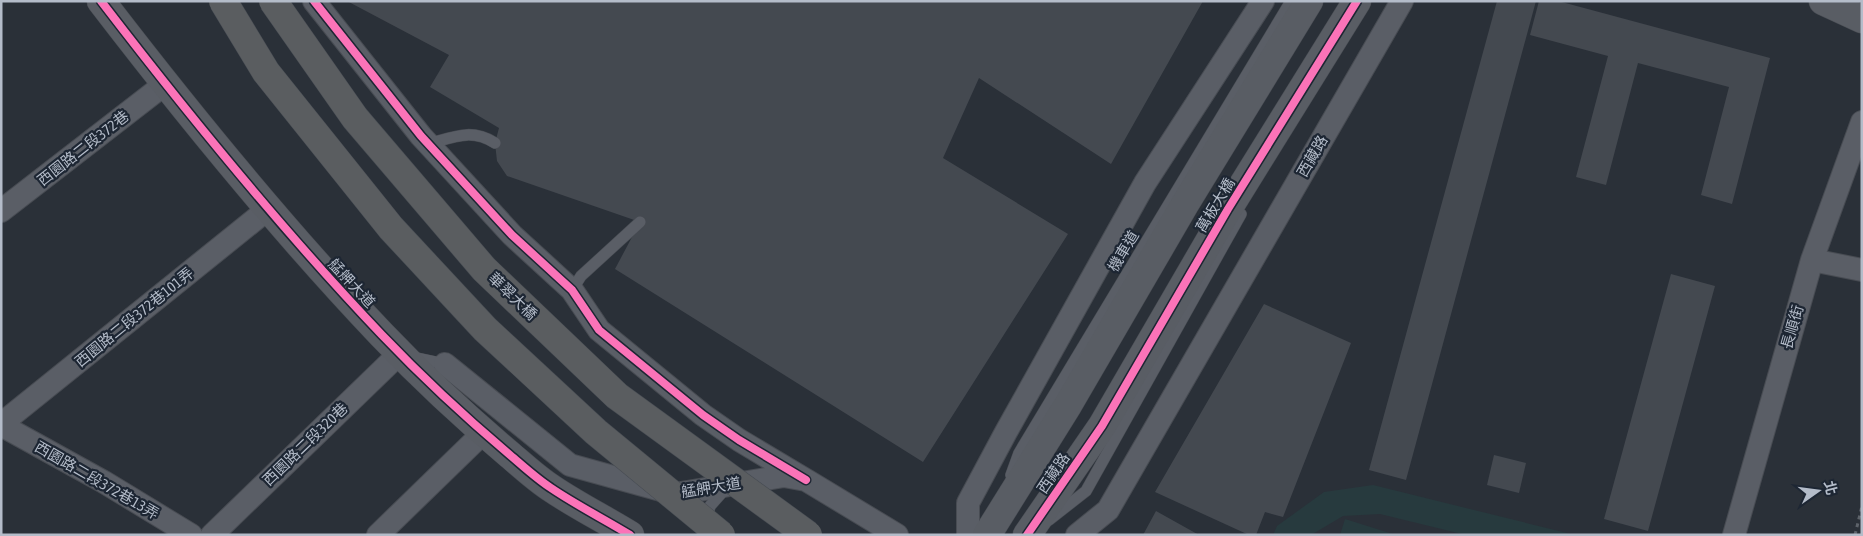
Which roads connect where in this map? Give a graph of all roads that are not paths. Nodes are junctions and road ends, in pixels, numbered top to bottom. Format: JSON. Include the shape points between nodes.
{"nodes":[{"id":1,"x":101,"y":1,"type":"edge"},
{"id":2,"x":223,"y":1,"type":"edge"},
{"id":3,"x":274,"y":1,"type":"edge"},
{"id":4,"x":314,"y":1,"type":"edge"},
{"id":5,"x":1263,"y":1,"type":"edge"},
{"id":6,"x":1291,"y":1,"type":"edge"},
{"id":7,"x":1308,"y":1,"type":"edge"},
{"id":8,"x":1357,"y":1,"type":"edge"},
{"id":9,"x":1370,"y":1,"type":"edge"},
{"id":10,"x":1402,"y":1,"type":"edge"},
{"id":11,"x":1823,"y":1,"type":"edge"},
{"id":12,"x":1862,"y":19,"type":"edge"},
{"id":13,"x":1338,"y":54,"type":"dead end"},
{"id":14,"x":165,"y":84,"type":"junction"},
{"id":15,"x":1862,"y":122,"type":"edge"},
{"id":16,"x":495,"y":143,"type":"dead end"},
{"id":17,"x":428,"y":144,"type":"junction"},
{"id":18,"x":1246,"y":205,"type":"dead end"},
{"id":19,"x":268,"y":209,"type":"junction"},
{"id":20,"x":1,"y":211,"type":"edge"},
{"id":21,"x":640,"y":222,"type":"dead end"},
{"id":22,"x":1812,"y":260,"type":"junction"},
{"id":23,"x":1862,"y":270,"type":"edge"},
{"id":24,"x":572,"y":290,"type":"junction"},
{"id":25,"x":399,"y":354,"type":"junction"},
{"id":26,"x":445,"y":364,"type":"joint"},
{"id":27,"x":1061,"y":400,"type":"junction"},
{"id":28,"x":1,"y":425,"type":"edge"},
{"id":29,"x":1110,"y":430,"type":"junction"},
{"id":30,"x":483,"y":433,"type":"junction"},
{"id":31,"x":806,"y":480,"type":"junction"},
{"id":32,"x":729,"y":485,"type":"junction"},
{"id":33,"x":991,"y":528,"type":"edge"},
{"id":34,"x":191,"y":535,"type":"edge"},
{"id":35,"x":212,"y":535,"type":"edge"},
{"id":36,"x":378,"y":535,"type":"edge"},
{"id":37,"x":630,"y":535,"type":"edge"},
{"id":38,"x":703,"y":535,"type":"edge"},
{"id":39,"x":721,"y":535,"type":"edge"},
{"id":40,"x":808,"y":535,"type":"edge"},
{"id":41,"x":897,"y":535,"type":"edge"},
{"id":42,"x":968,"y":535,"type":"edge"},
{"id":43,"x":1029,"y":535,"type":"edge"},
{"id":44,"x":1077,"y":535,"type":"edge"},
{"id":45,"x":1734,"y":535,"type":"edge"}],
"edges":[{"from":1,"to":14,"type":"street","name":"艋舺大道"},
{"from":2,"to":39,"type":"highway","bridge":true,"via":[[273,80],[391,228],[485,329],[596,432]]},
{"from":3,"to":40,"type":"highway","name":"華翠大橋","bridge":true,"via":[[355,118],[484,269],[617,396]]},
{"from":4,"to":17,"type":"street"},
{"from":5,"to":42,"type":"street","via":[[1145,183],[1016,415],[968,503]]},
{"from":6,"to":27,"type":"lane","name":"機車道"},
{"from":7,"to":27,"type":"street","name":"萬板大橋"},
{"from":8,"to":29,"type":"street","name":"萬板大橋","via":[[1228,209]]},
{"from":9,"to":13,"type":"lane"},
{"from":10,"to":44,"type":"street","name":"西藏路","via":[[1108,510]]},
{"from":11,"to":12,"type":"street"},
{"from":14,"to":19,"type":"street","name":"艋舺大道"},
{"from":14,"to":20,"type":"street","name":"西園路二段372巷"},
{"from":15,"to":22,"type":"street","name":"長順街"},
{"from":16,"to":17,"type":"lane","via":[[484,136],[471,134]]},
{"from":17,"to":24,"type":"street","via":[[512,235]]},
{"from":18,"to":29,"type":"lane"},
{"from":19,"to":25,"type":"street","name":"艋舺大道"},
{"from":19,"to":28,"type":"street","name":"西園路二段372巷101弄"},
{"from":21,"to":24,"type":"lane","via":[[581,276]]},
{"from":22,"to":23,"type":"street"},
{"from":22,"to":45,"type":"street","name":"長順街"},
{"from":24,"to":31,"type":"street","via":[[599,330],[635,360],[718,425]]},
{"from":25,"to":26,"type":"lane","name":"艋舺大道"},
{"from":25,"to":30,"type":"street","name":"艋舺大道"},
{"from":25,"to":35,"type":"street","name":"西園路二段320巷"},
{"from":26,"to":32,"type":"street","name":"艋舺大道","via":[[570,465],[675,494]]},
{"from":27,"to":33,"type":"street","name":"西藏路"},
{"from":28,"to":34,"type":"street","name":"西園路二段372巷13弄"},
{"from":29,"to":43,"type":"street","name":"西藏路"},
{"from":30,"to":36,"type":"street"},
{"from":30,"to":37,"type":"street","name":"艋舺大道","via":[[550,488]]},
{"from":31,"to":32,"type":"street","name":"艋舺大道","via":[[784,476]]},
{"from":31,"to":41,"type":"street","name":"艋舺大道"},
{"from":32,"to":38,"type":"lane","via":[[710,506]]}]}
